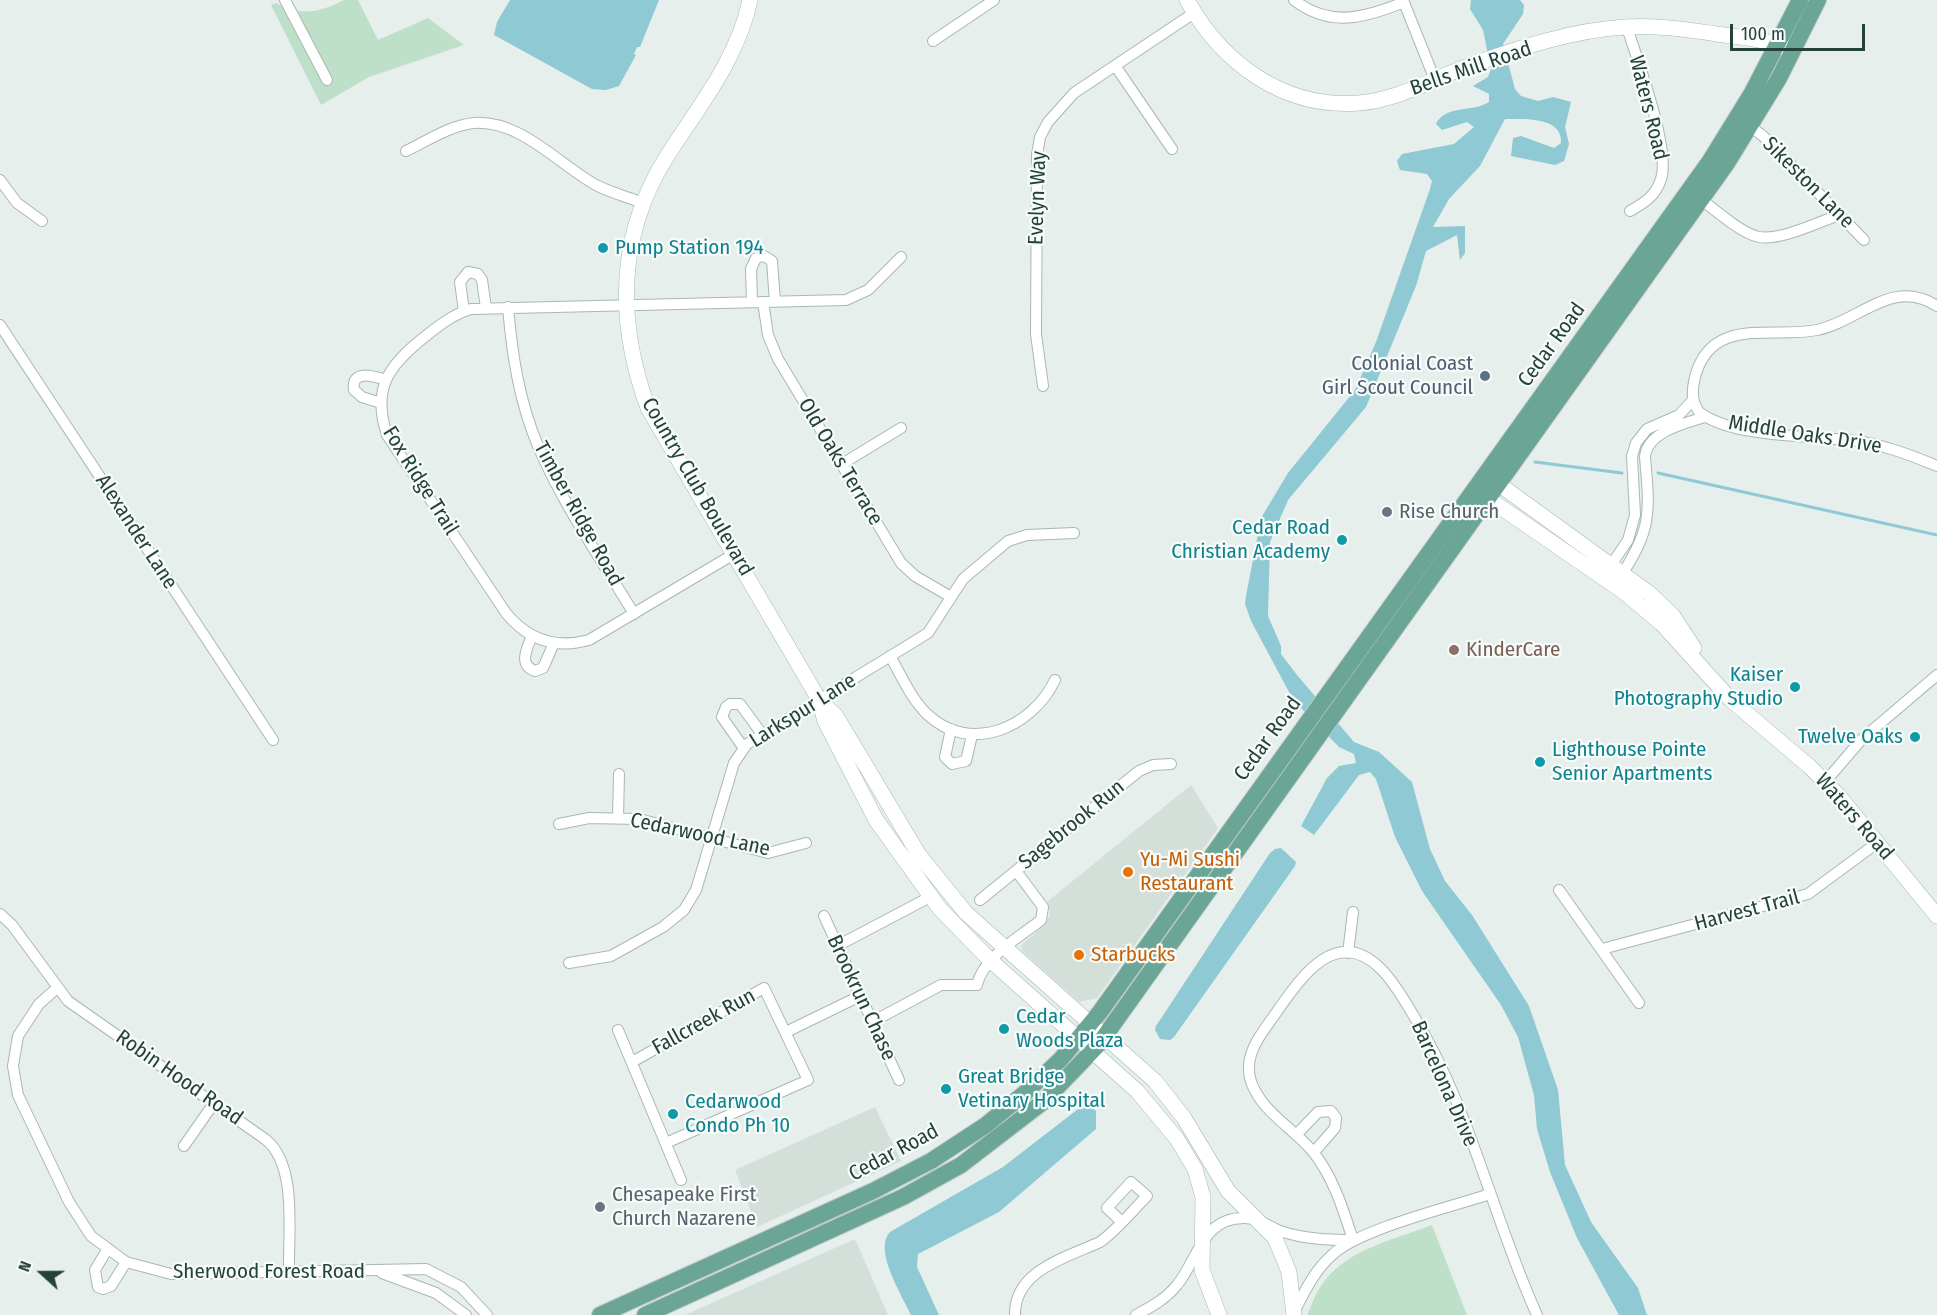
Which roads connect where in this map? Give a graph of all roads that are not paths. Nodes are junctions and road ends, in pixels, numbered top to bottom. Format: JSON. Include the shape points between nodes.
{"nodes":[{"id":1,"x":285,"y":0,"type":"edge"},
{"id":2,"x":750,"y":0,"type":"edge"},
{"id":3,"x":994,"y":0,"type":"edge"},
{"id":4,"x":1294,"y":0,"type":"edge"},
{"id":5,"x":1800,"y":0,"type":"edge"},
{"id":6,"x":1818,"y":0,"type":"edge"},
{"id":7,"x":1403,"y":1,"type":"edge"},
{"id":8,"x":1190,"y":6,"type":"edge"},
{"id":9,"x":1627,"y":27,"type":"junction"},
{"id":10,"x":933,"y":41,"type":"dead end"},
{"id":11,"x":1786,"y":48,"type":"junction"},
{"id":12,"x":1116,"y":67,"type":"junction"},
{"id":13,"x":327,"y":80,"type":"dead end"},
{"id":14,"x":1435,"y":80,"type":"junction"},
{"id":15,"x":1751,"y":127,"type":"junction"},
{"id":16,"x":1172,"y":149,"type":"dead end"},
{"id":17,"x":406,"y":151,"type":"dead end"},
{"id":18,"x":0,"y":180,"type":"edge"},
{"id":19,"x":1696,"y":195,"type":"junction"},
{"id":20,"x":643,"y":203,"type":"junction"},
{"id":21,"x":1630,"y":211,"type":"dead end"},
{"id":22,"x":1839,"y":215,"type":"junction"},
{"id":23,"x":42,"y":221,"type":"dead end"},
{"id":24,"x":1864,"y":240,"type":"dead end"},
{"id":25,"x":901,"y":257,"type":"dead end"},
{"id":26,"x":758,"y":302,"type":"junction"},
{"id":27,"x":776,"y":302,"type":"junction"},
{"id":28,"x":626,"y":305,"type":"junction"},
{"id":29,"x":1937,"y":306,"type":"edge"},
{"id":30,"x":508,"y":307,"type":"junction"},
{"id":31,"x":486,"y":308,"type":"junction"},
{"id":32,"x":464,"y":311,"type":"junction"},
{"id":33,"x":0,"y":325,"type":"edge"},
{"id":34,"x":386,"y":380,"type":"junction"},
{"id":35,"x":1042,"y":386,"type":"dead end"},
{"id":36,"x":1693,"y":400,"type":"junction"},
{"id":37,"x":381,"y":403,"type":"junction"},
{"id":38,"x":1705,"y":417,"type":"junction"},
{"id":39,"x":901,"y":428,"type":"dead end"},
{"id":40,"x":842,"y":464,"type":"junction"},
{"id":41,"x":1937,"y":466,"type":"edge"},
{"id":42,"x":1493,"y":480,"type":"junction"},
{"id":43,"x":1483,"y":495,"type":"junction"},
{"id":44,"x":1074,"y":533,"type":"dead end"},
{"id":45,"x":734,"y":554,"type":"junction"},
{"id":46,"x":1613,"y":575,"type":"junction"},
{"id":47,"x":951,"y":597,"type":"junction"},
{"id":48,"x":634,"y":614,"type":"junction"},
{"id":49,"x":532,"y":636,"type":"junction"},
{"id":50,"x":554,"y":643,"type":"junction"},
{"id":51,"x":890,"y":656,"type":"junction"},
{"id":52,"x":1937,"y":675,"type":"edge"},
{"id":53,"x":1055,"y":680,"type":"dead end"},
{"id":54,"x":819,"y":700,"type":"junction"},
{"id":55,"x":951,"y":729,"type":"junction"},
{"id":56,"x":762,"y":734,"type":"junction"},
{"id":57,"x":972,"y":735,"type":"junction"},
{"id":58,"x":273,"y":740,"type":"dead end"},
{"id":59,"x":743,"y":747,"type":"junction"},
{"id":60,"x":1171,"y":764,"type":"dead end"},
{"id":61,"x":619,"y":774,"type":"dead end"},
{"id":62,"x":1825,"y":782,"type":"junction"},
{"id":63,"x":618,"y":818,"type":"junction"},
{"id":64,"x":559,"y":824,"type":"dead end"},
{"id":65,"x":711,"y":838,"type":"junction"},
{"id":66,"x":806,"y":843,"type":"dead end"},
{"id":67,"x":1877,"y":843,"type":"junction"},
{"id":68,"x":1016,"y":871,"type":"junction"},
{"id":69,"x":1559,"y":890,"type":"dead end"},
{"id":70,"x":930,"y":897,"type":"junction"},
{"id":71,"x":980,"y":900,"type":"dead end"},
{"id":72,"x":1353,"y":912,"type":"dead end"},
{"id":73,"x":0,"y":914,"type":"edge"},
{"id":74,"x":824,"y":916,"type":"dead end"},
{"id":75,"x":1937,"y":916,"type":"edge"},
{"id":76,"x":837,"y":946,"type":"junction"},
{"id":77,"x":1602,"y":949,"type":"junction"},
{"id":78,"x":1348,"y":953,"type":"junction"},
{"id":79,"x":997,"y":955,"type":"junction"},
{"id":80,"x":569,"y":963,"type":"dead end"},
{"id":81,"x":57,"y":988,"type":"junction"},
{"id":82,"x":860,"y":996,"type":"junction"},
{"id":83,"x":1639,"y":1003,"type":"dead end"},
{"id":84,"x":872,"y":1022,"type":"junction"},
{"id":85,"x":1090,"y":1025,"type":"junction"},
{"id":86,"x":618,"y":1029,"type":"dead end"},
{"id":87,"x":786,"y":1032,"type":"junction"},
{"id":88,"x":1104,"y":1037,"type":"junction"},
{"id":89,"x":1078,"y":1038,"type":"junction"},
{"id":90,"x":1092,"y":1051,"type":"junction"},
{"id":91,"x":632,"y":1062,"type":"junction"},
{"id":92,"x":899,"y":1080,"type":"dead end"},
{"id":93,"x":214,"y":1103,"type":"junction"},
{"id":94,"x":1296,"y":1135,"type":"junction"},
{"id":95,"x":666,"y":1143,"type":"junction"},
{"id":96,"x":184,"y":1146,"type":"dead end"},
{"id":97,"x":1314,"y":1152,"type":"junction"},
{"id":98,"x":681,"y":1180,"type":"dead end"},
{"id":99,"x":1490,"y":1194,"type":"junction"},
{"id":100,"x":1257,"y":1220,"type":"junction"},
{"id":101,"x":1122,"y":1222,"type":"dead end"},
{"id":102,"x":1353,"y":1240,"type":"junction"},
{"id":103,"x":1201,"y":1242,"type":"junction"},
{"id":104,"x":107,"y":1250,"type":"junction"},
{"id":105,"x":126,"y":1262,"type":"junction"},
{"id":106,"x":289,"y":1272,"type":"junction"},
{"id":107,"x":379,"y":1272,"type":"junction"},
{"id":108,"x":1294,"y":1314,"type":"edge"},
{"id":109,"x":466,"y":1315,"type":"edge"},
{"id":110,"x":487,"y":1315,"type":"edge"},
{"id":111,"x":600,"y":1315,"type":"edge"},
{"id":112,"x":645,"y":1315,"type":"edge"},
{"id":113,"x":1015,"y":1315,"type":"edge"},
{"id":114,"x":1136,"y":1315,"type":"edge"},
{"id":115,"x":1219,"y":1315,"type":"edge"},
{"id":116,"x":1537,"y":1315,"type":"edge"}],
"edges":[{"from":1,"to":13,"type":"street"},
{"from":2,"to":20,"type":"street","name":"Country Club Boulevard","via":[[724,67],[664,161]]},
{"from":3,"to":10,"type":"street"},
{"from":4,"to":7,"type":"street","via":[[1315,13],[1340,19],[1369,16]]},
{"from":5,"to":11,"type":"main road","name":"Cedar Road"},
{"from":6,"to":11,"type":"main road","name":"Cedar Road"},
{"from":7,"to":14,"type":"street"},
{"from":8,"to":12,"type":"street","name":"Evelyn Way"},
{"from":8,"to":14,"type":"street","name":"Bells Mill Road","via":[[1232,59],[1261,81],[1294,96],[1332,104],[1361,103],[1392,97]]},
{"from":9,"to":11,"type":"street","name":"Bells Mill Road","via":[[1682,29]]},
{"from":9,"to":14,"type":"street","name":"Bells Mill Road","via":[[1586,32],[1509,53]]},
{"from":9,"to":21,"type":"street","name":"Waters Road","via":[[1661,144],[1663,169],[1653,196]]},
{"from":11,"to":15,"type":"main road","name":"Cedar Road"},
{"from":11,"to":19,"type":"main road","name":"Cedar Road","via":[[1736,120]]},
{"from":12,"to":16,"type":"street"},
{"from":12,"to":35,"type":"street","name":"Evelyn Way","via":[[1074,93],[1058,108],[1041,137],[1035,171],[1036,323]]},
{"from":15,"to":19,"type":"main road","name":"Cedar Road"},
{"from":15,"to":22,"type":"street","name":"Sikeston Lane"},
{"from":17,"to":20,"type":"street","via":[[463,125],[498,125],[597,185]]},
{"from":18,"to":23,"type":"street","via":[[16,203]]},
{"from":19,"to":22,"type":"street","via":[[1759,237],[1780,235]]},
{"from":19,"to":42,"type":"main road","name":"Cedar Road"},
{"from":20,"to":28,"type":"street","name":"Country Club Boulevard","via":[[628,264]]},
{"from":22,"to":24,"type":"street","name":"Sikeston Lane"},
{"from":25,"to":27,"type":"street","name":"Fox Ridge Trail","via":[[858,296],[846,300]]},
{"from":26,"to":27,"type":"street","name":"Fox Ridge Trail"},
{"from":26,"to":27,"type":"street","name":"Old Oaks Terrace","via":[[752,264],[764,255],[772,261]]},
{"from":26,"to":28,"type":"street","name":"Fox Ridge Trail"},
{"from":26,"to":40,"type":"street","name":"Old Oaks Terrace","via":[[775,353]]},
{"from":28,"to":30,"type":"street","name":"Fox Ridge Trail"},
{"from":28,"to":45,"type":"street","name":"Country Club Boulevard","via":[[632,357],[648,408]]},
{"from":29,"to":36,"type":"street","via":[[1916,296],[1893,296],[1824,328],[1753,332],[1726,338],[1704,357],[1695,378]]},
{"from":30,"to":31,"type":"street","name":"Fox Ridge Trail"},
{"from":30,"to":48,"type":"street","name":"Timber Ridge Road","via":[[517,377],[537,445]]},
{"from":31,"to":32,"type":"street","name":"Fox Ridge Trail"},
{"from":31,"to":32,"type":"street","via":[[482,279],[468,272],[460,282]]},
{"from":32,"to":34,"type":"street","name":"Fox Ridge Trail","via":[[404,353]]},
{"from":33,"to":58,"type":"street","name":"Alexander Lane"},
{"from":34,"to":37,"type":"street","name":"Fox Ridge Trail"},
{"from":34,"to":37,"type":"street","via":[[361,375],[353,386],[357,394]]},
{"from":36,"to":38,"type":"street"},
{"from":36,"to":46,"type":"street","via":[[1679,415],[1647,429],[1636,443],[1632,456],[1635,515]]},
{"from":37,"to":49,"type":"street","name":"Fox Ridge Trail","via":[[387,435],[402,459],[506,613],[515,625]]},
{"from":38,"to":41,"type":"street","name":"Middle Oaks Drive","via":[[1789,436],[1870,444]]},
{"from":38,"to":46,"type":"street","name":"Middle Oaks Drive","via":[[1659,435],[1647,447],[1648,518],[1640,544]]},
{"from":39,"to":40,"type":"street"},
{"from":40,"to":47,"type":"street","name":"Old Oaks Terrace","via":[[901,563]]},
{"from":42,"to":43,"type":"main road","name":"Cedar Road"},
{"from":42,"to":46,"type":"street","name":"Waters Road"},
{"from":43,"to":46,"type":"street","name":"Waters Road"},
{"from":43,"to":85,"type":"main road","name":"Cedar Road","via":[[1303,727]]},
{"from":43,"to":88,"type":"main road","name":"Cedar Road","via":[[1339,710]]},
{"from":44,"to":47,"type":"street","name":"Larkspur Lane","via":[[1013,539],[963,579]]},
{"from":45,"to":48,"type":"street","name":"Fox Ridge Trail"},
{"from":45,"to":54,"type":"street","name":"Country Club Boulevard"},
{"from":46,"to":62,"type":"street","name":"Waters Road","via":[[1657,600],[1689,639],[1710,677],[1731,700]]},
{"from":47,"to":51,"type":"street","name":"Larkspur Lane","via":[[928,633]]},
{"from":48,"to":50,"type":"street","name":"Fox Ridge Trail","via":[[589,640]]},
{"from":49,"to":50,"type":"street","name":"Fox Ridge Trail"},
{"from":49,"to":50,"type":"street","via":[[524,659],[535,671],[543,668]]},
{"from":51,"to":54,"type":"street","name":"Larkspur Lane"},
{"from":51,"to":55,"type":"street","via":[[925,712]]},
{"from":52,"to":62,"type":"street","via":[[1862,739]]},
{"from":53,"to":57,"type":"street","via":[[1042,702],[1014,725]]},
{"from":54,"to":56,"type":"street","name":"Larkspur Lane"},
{"from":54,"to":70,"type":"street","name":"Country Club Boulevard","via":[[825,721],[876,820]]},
{"from":54,"to":79,"type":"street","name":"Country Club Boulevard","via":[[836,716],[928,867]]},
{"from":55,"to":57,"type":"street"},
{"from":55,"to":57,"type":"street","via":[[945,757],[952,764],[966,761]]},
{"from":56,"to":59,"type":"street","name":"Larkspur Lane"},
{"from":56,"to":59,"type":"street","via":[[740,704],[730,704],[722,717]]},
{"from":59,"to":65,"type":"street","name":"Larkspur Lane","via":[[734,763]]},
{"from":60,"to":68,"type":"street","name":"Sagebrook Run","via":[[1139,771]]},
{"from":61,"to":63,"type":"street"},
{"from":62,"to":67,"type":"street","name":"Waters Road"},
{"from":63,"to":64,"type":"street","name":"Cedarwood Lane"},
{"from":63,"to":65,"type":"street","name":"Cedarwood Lane","via":[[663,824]]},
{"from":65,"to":66,"type":"street","name":"Cedarwood Lane","via":[[768,853]]},
{"from":65,"to":80,"type":"street","name":"Larkspur Lane","via":[[696,890],[673,921],[611,956]]},
{"from":67,"to":75,"type":"street","name":"Waters Road"},
{"from":67,"to":77,"type":"street","name":"Harvest Trail","via":[[1808,894]]},
{"from":68,"to":71,"type":"street","name":"Sagebrook Run"},
{"from":68,"to":79,"type":"street","via":[[1040,902],[1043,914],[1041,920]]},
{"from":69,"to":77,"type":"street"},
{"from":70,"to":76,"type":"street"},
{"from":70,"to":79,"type":"street","name":"Country Club Boulevard"},
{"from":72,"to":78,"type":"street"},
{"from":73,"to":81,"type":"street","name":"Robin Hood Road"},
{"from":74,"to":76,"type":"street","name":"Brookrun Chase"},
{"from":76,"to":82,"type":"street","name":"Brookrun Chase"},
{"from":77,"to":83,"type":"street"},
{"from":78,"to":94,"type":"street","via":[[1312,965],[1251,1051],[1249,1069],[1254,1090]]},
{"from":78,"to":99,"type":"street","name":"Barcelona Drive","via":[[1370,960],[1383,971],[1420,1026],[1437,1057]]},
{"from":79,"to":84,"type":"street","via":[[980,972],[977,985],[941,985]]},
{"from":79,"to":85,"type":"street","name":"Country Club Boulevard"},
{"from":79,"to":89,"type":"street","name":"Country Club Boulevard"},
{"from":81,"to":93,"type":"street","name":"Robin Hood Road","via":[[68,1001]]},
{"from":81,"to":104,"type":"street","name":"Sherwood Forest Road","via":[[39,1004],[18,1036],[14,1081],[69,1202],[91,1236]]},
{"from":82,"to":84,"type":"street","name":"Brookrun Chase"},
{"from":82,"to":87,"type":"street"},
{"from":84,"to":92,"type":"street","name":"Brookrun Chase"},
{"from":85,"to":88,"type":"street","name":"Country Club Boulevard"},
{"from":85,"to":89,"type":"main road","name":"Cedar Road"},
{"from":86,"to":91,"type":"street","name":"Fallcreek Run"},
{"from":87,"to":91,"type":"street","name":"Fallcreek Run","via":[[764,988]]},
{"from":87,"to":95,"type":"street","name":"Fallcreek Run","via":[[808,1080]]},
{"from":88,"to":90,"type":"main road","name":"Cedar Road"},
{"from":88,"to":100,"type":"street","name":"Country Club Boulevard","via":[[1170,1099],[1197,1136],[1228,1191]]},
{"from":89,"to":90,"type":"street","name":"Country Club Boulevard"},
{"from":89,"to":111,"type":"main road","name":"Cedar Road","via":[[1006,1110],[916,1170]]},
{"from":90,"to":103,"type":"street","name":"Country Club Boulevard","via":[[1152,1107],[1194,1169],[1204,1208]]},
{"from":90,"to":112,"type":"main road","name":"Cedar Road","via":[[1043,1102],[961,1165],[903,1197]]},
{"from":91,"to":95,"type":"street","name":"Fallcreek Run"},
{"from":93,"to":96,"type":"street"},
{"from":93,"to":106,"type":"street","name":"Robin Hood Road","via":[[270,1142],[283,1162],[287,1176]]},
{"from":94,"to":97,"type":"street"},
{"from":94,"to":97,"type":"street","via":[[1318,1112],[1331,1111],[1336,1118],[1335,1128]]},
{"from":95,"to":98,"type":"street","name":"Fallcreek Run"},
{"from":97,"to":102,"type":"street","via":[[1333,1183]]},
{"from":99,"to":102,"type":"street"},
{"from":99,"to":116,"type":"street","name":"Barcelona Drive"},
{"from":100,"to":102,"type":"street","via":[[1305,1237]]},
{"from":100,"to":103,"type":"street","via":[[1244,1218],[1225,1223]]},
{"from":100,"to":108,"type":"street","name":"Country Club Boulevard","via":[[1275,1238],[1285,1258]]},
{"from":101,"to":113,"type":"street","via":[[1100,1242],[1030,1278],[1017,1298]]},
{"from":102,"to":108,"type":"street","via":[[1315,1272]]},
{"from":103,"to":114,"type":"street","via":[[1176,1286]]},
{"from":103,"to":115,"type":"street","name":"Country Club Boulevard","via":[[1202,1270]]},
{"from":104,"to":105,"type":"street","name":"Sherwood Forest Road"},
{"from":104,"to":105,"type":"street","via":[[95,1270],[98,1287],[111,1286]]},
{"from":105,"to":106,"type":"street","name":"Sherwood Forest Road","via":[[171,1274]]},
{"from":106,"to":107,"type":"street","name":"Sherwood Forest Road"},
{"from":107,"to":109,"type":"street","name":"Sherwood Forest Road","via":[[426,1288]]},
{"from":107,"to":110,"type":"street","name":"Sherwood Forest Road","via":[[417,1267],[435,1271],[461,1287]]}]}
